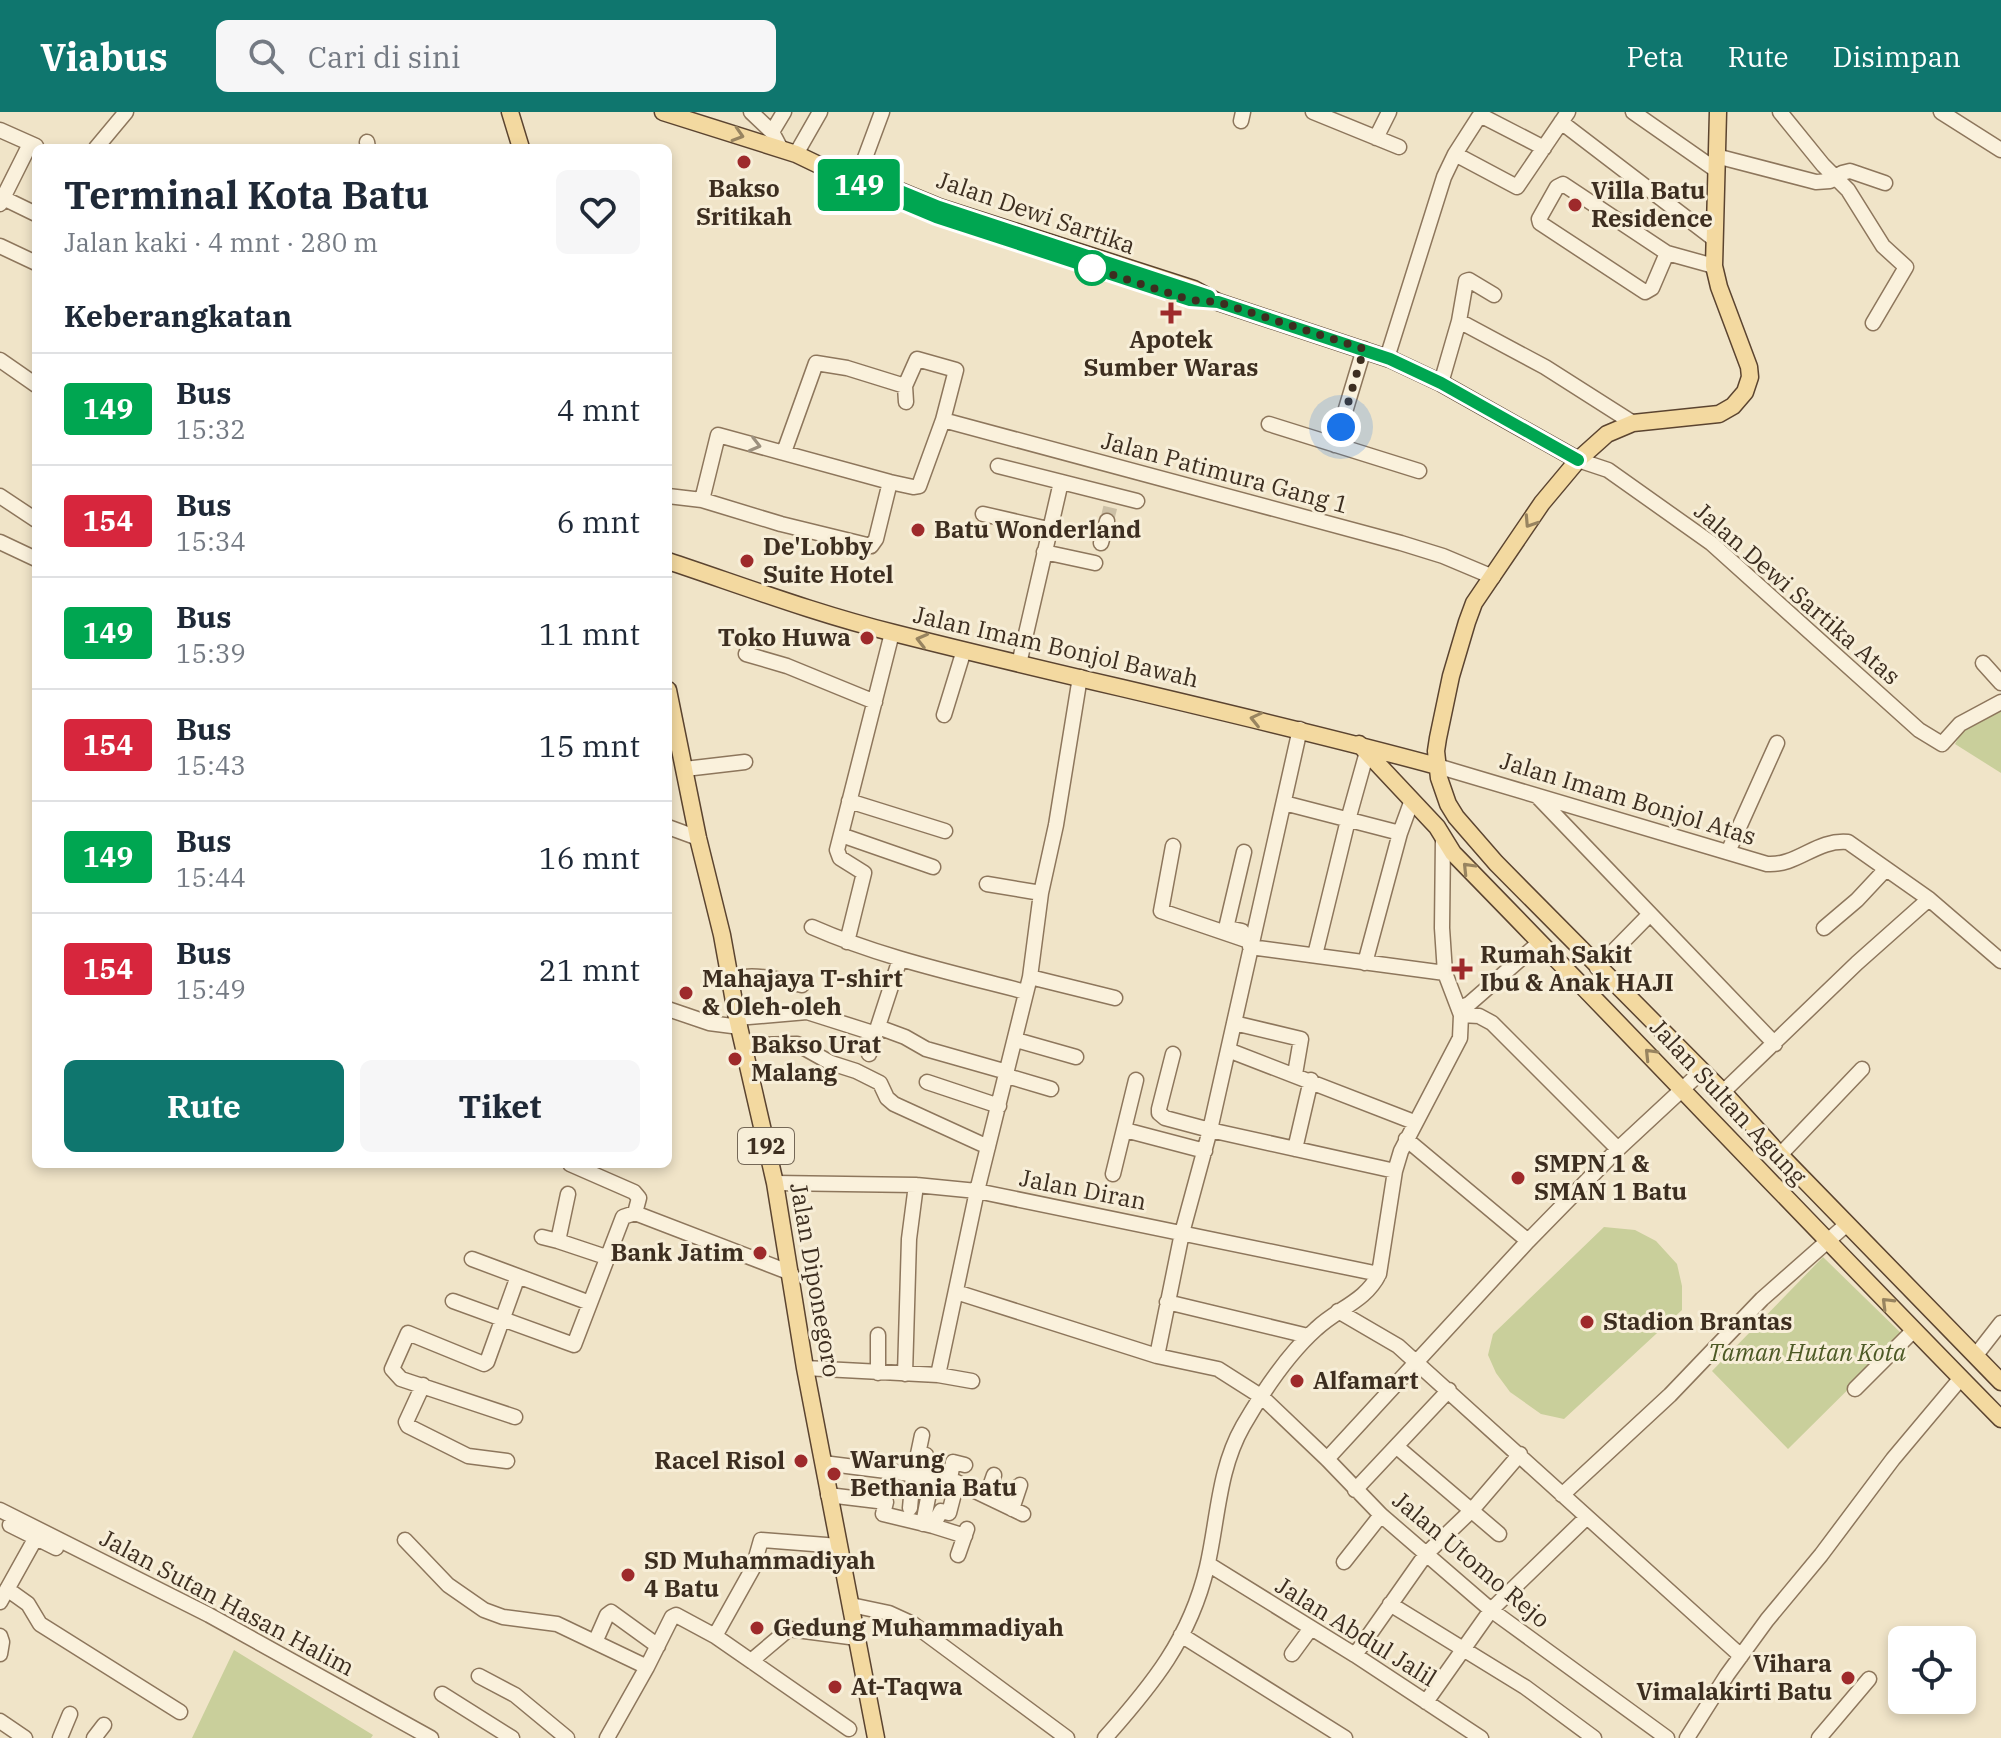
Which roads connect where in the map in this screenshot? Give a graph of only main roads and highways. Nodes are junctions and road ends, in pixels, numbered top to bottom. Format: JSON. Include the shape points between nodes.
{"nodes":[{"id":1,"x":510,"y":112,"type":"edge"},
{"id":2,"x":663,"y":112,"type":"edge"},
{"id":3,"x":1718,"y":112,"type":"edge"},
{"id":4,"x":520,"y":144,"type":"edge"},
{"id":5,"x":838,"y":173,"type":"junction"},
{"id":6,"x":937,"y":212,"type":"junction"},
{"id":7,"x":1578,"y":460,"type":"junction"},
{"id":8,"x":672,"y":562,"type":"edge"},
{"id":9,"x":672,"y":726,"type":"edge"},
{"id":10,"x":1363,"y":748,"type":"junction"},
{"id":11,"x":1401,"y":756,"type":"junction"},
{"id":12,"x":1437,"y":766,"type":"junction"},
{"id":13,"x":1387,"y":774,"type":"junction"},
{"id":14,"x":1537,"y":907,"type":"junction"},
{"id":15,"x":1521,"y":923,"type":"junction"},
{"id":16,"x":2001,"y":1382,"type":"edge"},
{"id":17,"x":2001,"y":1419,"type":"edge"},
{"id":18,"x":874,"y":1730,"type":"edge"}],
"edges":[{"from":1,"to":4,"type":"main road"},
{"from":2,"to":5,"type":"main road","name":"Jalan Dewi Sartika","one_way":true},
{"from":3,"to":7,"type":"main road","via":[[1714,266],[1749,367],[1745,392],[1719,414],[1633,423],[1607,434]]},
{"from":5,"to":6,"type":"main road","name":"Jalan Dewi Sartika"},
{"from":5,"to":6,"type":"main road","name":"Jalan Dewi Sartika","via":[[859,174]]},
{"from":6,"to":7,"type":"main road","name":"Jalan Dewi Sartika","via":[[1194,289],[1218,302],[1364,349],[1441,383]]},
{"from":7,"to":12,"type":"main road","one_way":true,"via":[[1474,603],[1451,676]]},
{"from":10,"to":8,"type":"main road","name":"Jalan Imam Bonjol Bawah","one_way":true,"via":[[892,633]]},
{"from":9,"to":18,"type":"main road","name":"Jalan Diponegoro","number":"192","via":[[775,1183]]},
{"from":10,"to":11,"type":"main road","name":"Jalan Imam Bonjol Bawah"},
{"from":10,"to":13,"type":"main road","name":"Jalan Sultan Agung"},
{"from":11,"to":12,"type":"main road","name":"Jalan Imam Bonjol Bawah"},
{"from":11,"to":13,"type":"main road","via":[[1388,761]]},
{"from":12,"to":14,"type":"main road","name":"Jalan Sultan Agung","via":[[1456,817]]},
{"from":15,"to":13,"type":"main road","name":"Jalan Sultan Agung","one_way":true},
{"from":14,"to":15,"type":"main road","via":[[1534,919]]},
{"from":14,"to":16,"type":"main road","name":"Jalan Sultan Agung"},
{"from":17,"to":15,"type":"main road","name":"Jalan Sultan Agung","one_way":true}]}
